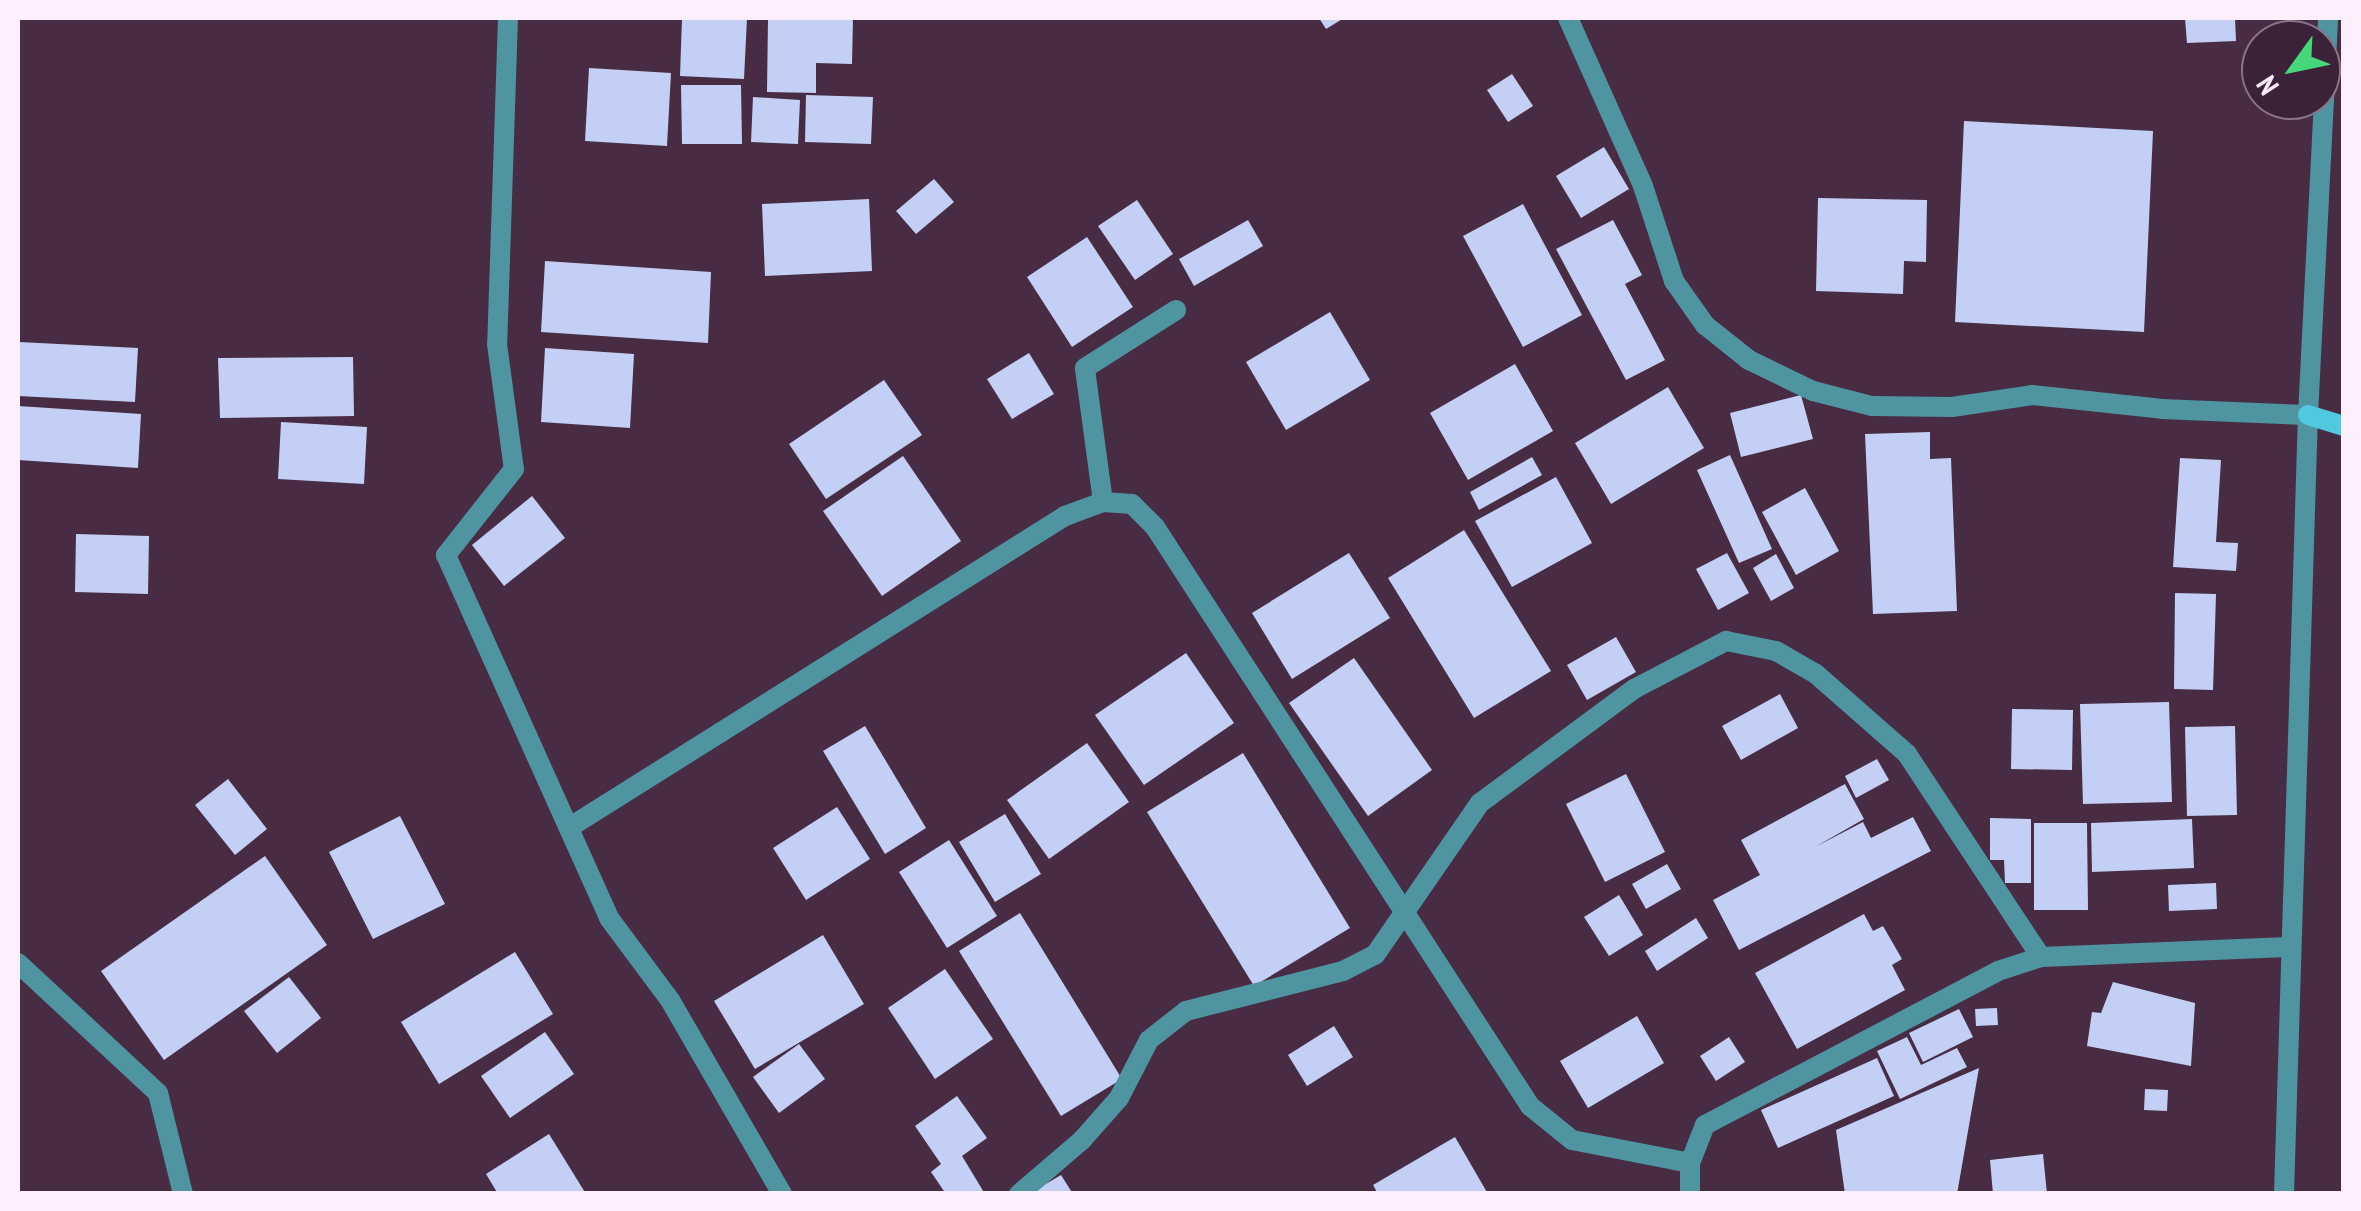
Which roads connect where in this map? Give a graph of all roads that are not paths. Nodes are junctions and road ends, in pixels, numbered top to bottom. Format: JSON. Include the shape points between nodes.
{"nodes":[{"id":1,"x":508,"y":18,"type":"edge"},
{"id":2,"x":1568,"y":18,"type":"edge"},
{"id":3,"x":2328,"y":18,"type":"edge"},
{"id":4,"x":2344,"y":141,"type":"edge"},
{"id":5,"x":2322,"y":143,"type":"junction"},
{"id":6,"x":1176,"y":310,"type":"dead end"},
{"id":7,"x":2308,"y":414,"type":"junction"},
{"id":8,"x":2344,"y":426,"type":"edge"},
{"id":9,"x":1103,"y":502,"type":"junction"},
{"id":10,"x":570,"y":827,"type":"junction"},
{"id":11,"x":1405,"y":917,"type":"junction"},
{"id":12,"x":2290,"y":947,"type":"junction"},
{"id":13,"x":2041,"y":956,"type":"junction"},
{"id":14,"x":18,"y":963,"type":"edge"},
{"id":15,"x":1690,"y":1163,"type":"junction"},
{"id":16,"x":183,"y":1194,"type":"edge"},
{"id":17,"x":782,"y":1194,"type":"edge"},
{"id":18,"x":1019,"y":1194,"type":"edge"},
{"id":19,"x":1690,"y":1194,"type":"edge"},
{"id":20,"x":2284,"y":1194,"type":"edge"}],
"edges":[{"from":1,"to":10,"type":"street","via":[[497,344],[514,470],[446,556]]},
{"from":2,"to":7,"type":"street","via":[[1643,186],[1674,280],[1705,325],[1749,360],[1813,391],[1872,406],[1952,407],[2032,395],[2162,410]]},
{"from":3,"to":5,"type":"street"},
{"from":4,"to":5,"type":"street"},
{"from":5,"to":7,"type":"street"},
{"from":6,"to":9,"type":"street","via":[[1085,368]]},
{"from":7,"to":8,"type":"street"},
{"from":7,"to":12,"type":"street"},
{"from":9,"to":10,"type":"street","via":[[1065,516]]},
{"from":9,"to":11,"type":"street","via":[[1132,504],[1155,527]]},
{"from":10,"to":17,"type":"street","via":[[610,918],[670,1000]]},
{"from":11,"to":13,"type":"street","via":[[1480,803],[1634,689],[1726,642],[1776,650],[1816,674],[1907,754]]},
{"from":11,"to":15,"type":"street","via":[[1530,1106],[1572,1140]]},
{"from":11,"to":18,"type":"street","via":[[1374,955],[1343,971],[1186,1010],[1150,1040],[1119,1098],[1082,1140]]},
{"from":12,"to":13,"type":"street"},
{"from":12,"to":20,"type":"street"},
{"from":13,"to":15,"type":"street","via":[[1981,980],[1705,1125]]},
{"from":14,"to":16,"type":"street","via":[[158,1092]]},
{"from":15,"to":19,"type":"street"}]}
